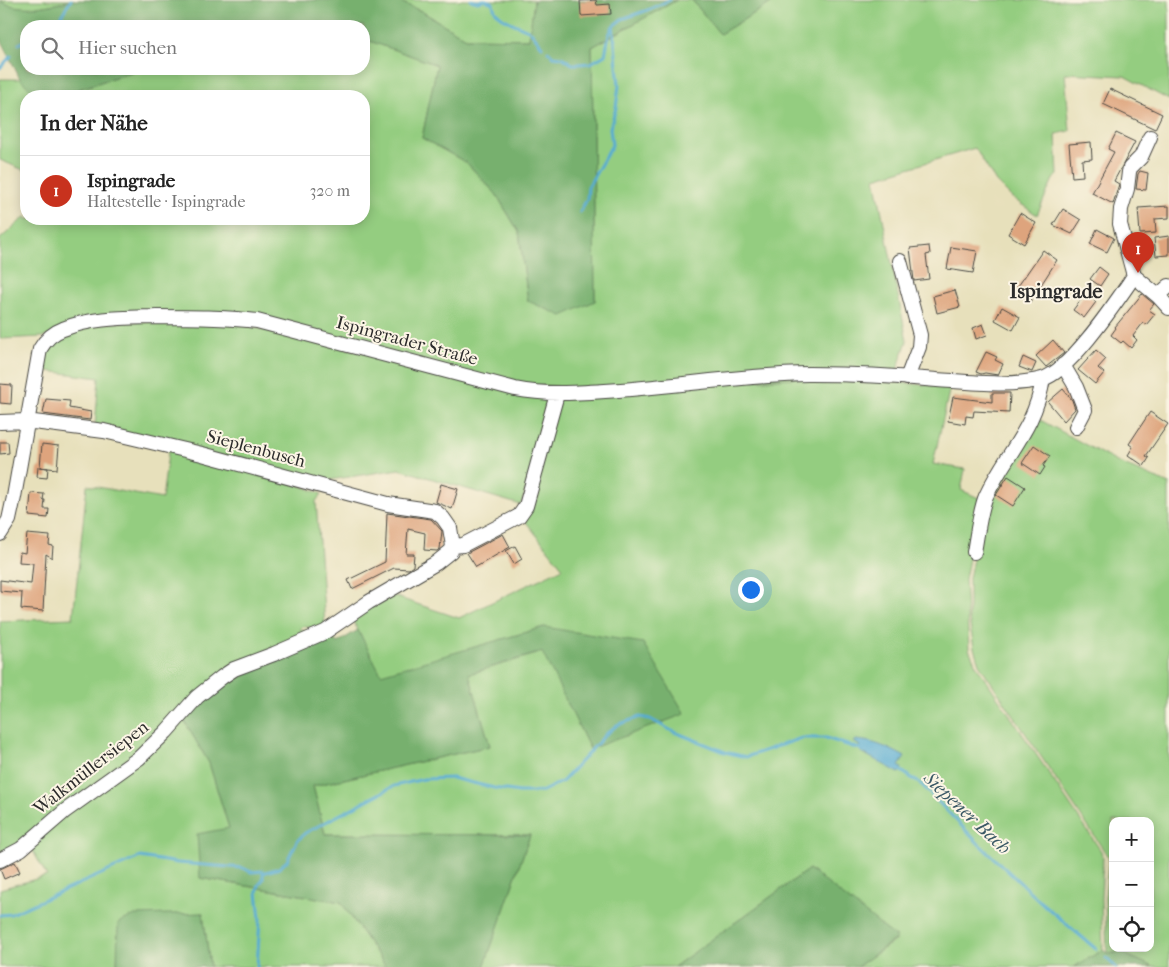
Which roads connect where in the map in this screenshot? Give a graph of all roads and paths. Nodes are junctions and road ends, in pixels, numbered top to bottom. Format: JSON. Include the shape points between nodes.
{"nodes":[{"id":1,"x":1150,"y":137,"type":"dead end"},
{"id":2,"x":900,"y":261,"type":"dead end"},
{"id":3,"x":1134,"y":276,"type":"junction"},
{"id":4,"x":1169,"y":286,"type":"edge"},
{"id":5,"x":1158,"y":296,"type":"junction"},
{"id":6,"x":1169,"y":308,"type":"edge"},
{"id":7,"x":1063,"y":365,"type":"junction"},
{"id":8,"x":907,"y":378,"type":"junction"},
{"id":9,"x":1043,"y":379,"type":"junction"},
{"id":10,"x":557,"y":394,"type":"junction"},
{"id":11,"x":26,"y":421,"type":"junction"},
{"id":12,"x":0,"y":422,"type":"edge"},
{"id":13,"x":1076,"y":427,"type":"dead end"},
{"id":14,"x":0,"y":534,"type":"edge"},
{"id":15,"x":453,"y":546,"type":"junction"},
{"id":16,"x":974,"y":552,"type":"dead end"},
{"id":17,"x":0,"y":860,"type":"edge"}],
"edges":[{"from":1,"to":3,"type":"street","via":[[1141,158],[1130,168],[1120,209],[1120,224]]},
{"from":2,"to":8,"type":"street","via":[[920,335],[919,347]]},
{"from":3,"to":5,"type":"street"},
{"from":3,"to":7,"type":"street","via":[[1106,317]]},
{"from":4,"to":5,"type":"street"},
{"from":5,"to":6,"type":"street"},
{"from":7,"to":9,"type":"street"},
{"from":7,"to":13,"type":"street","via":[[1085,410]]},
{"from":8,"to":9,"type":"street","via":[[990,383]]},
{"from":8,"to":10,"type":"street","name":"Ispingrader Straße","via":[[775,375]]},
{"from":9,"to":16,"type":"street","via":[[1025,432],[985,497]]},
{"from":10,"to":11,"type":"street","name":"Ispingrader Straße","via":[[515,389],[257,321],[213,317],[128,318],[99,320],[63,329],[45,340],[40,349]]},
{"from":10,"to":15,"type":"street","via":[[529,500],[519,516],[463,545]]},
{"from":11,"to":12,"type":"street"},
{"from":11,"to":14,"type":"street","name":"Ispingrader Straße","via":[[9,520]]},
{"from":11,"to":15,"type":"street","name":"Sieplenbusch","via":[[104,432],[202,454],[388,504],[435,511],[450,528]]},
{"from":15,"to":17,"type":"street","name":"Walkmüllersiepen","via":[[436,563],[362,606],[325,632],[234,669],[222,677],[197,697],[139,758],[21,848]]}]}
